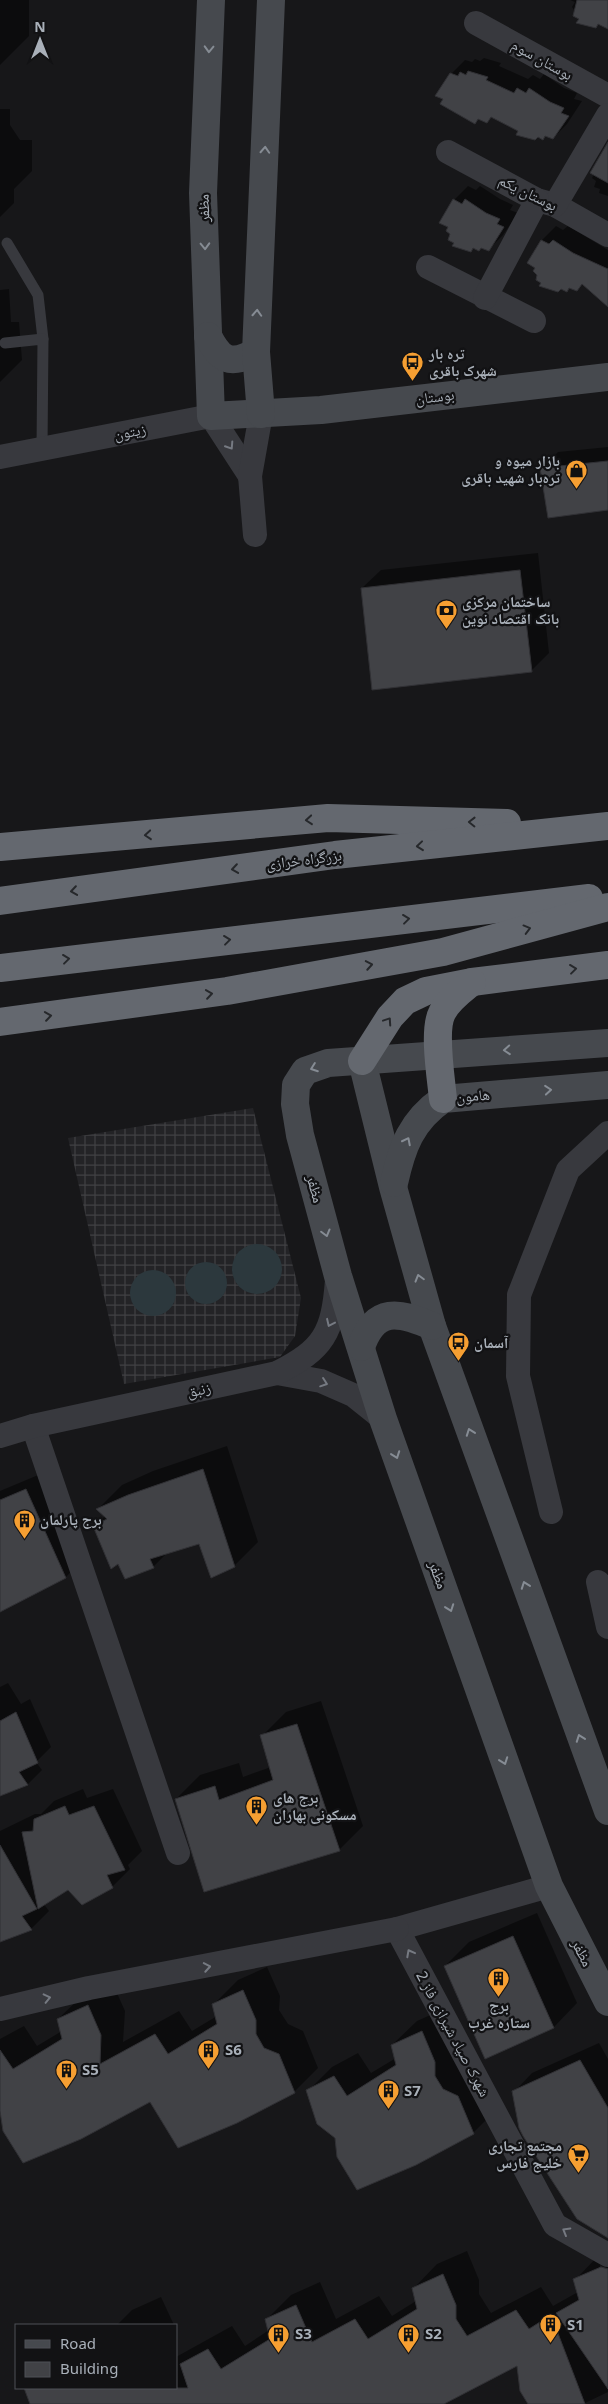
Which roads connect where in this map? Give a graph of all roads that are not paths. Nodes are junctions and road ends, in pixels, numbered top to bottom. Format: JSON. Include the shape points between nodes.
{"nodes":[{"id":1,"x":211,"y":0,"type":"edge"},
{"id":2,"x":272,"y":0,"type":"edge"},
{"id":3,"x":476,"y":24,"type":"dead end"},
{"id":4,"x":608,"y":96,"type":"edge"},
{"id":5,"x":608,"y":115,"type":"edge"},
{"id":6,"x":448,"y":152,"type":"dead end"},
{"id":7,"x":546,"y":202,"type":"junction"},
{"id":8,"x":608,"y":235,"type":"edge"},
{"id":9,"x":7,"y":243,"type":"dead end"},
{"id":10,"x":428,"y":267,"type":"dead end"},
{"id":11,"x":485,"y":298,"type":"junction"},
{"id":12,"x":534,"y":321,"type":"dead end"},
{"id":13,"x":208,"y":336,"type":"junction"},
{"id":14,"x":43,"y":339,"type":"junction"},
{"id":15,"x":5,"y":343,"type":"dead end"},
{"id":16,"x":256,"y":352,"type":"junction"},
{"id":17,"x":608,"y":378,"type":"edge"},
{"id":18,"x":261,"y":414,"type":"junction"},
{"id":19,"x":211,"y":416,"type":"junction"},
{"id":20,"x":42,"y":449,"type":"junction"},
{"id":21,"x":0,"y":457,"type":"edge"},
{"id":22,"x":250,"y":476,"type":"junction"},
{"id":23,"x":255,"y":535,"type":"dead end"},
{"id":24,"x":608,"y":826,"type":"edge"},
{"id":25,"x":0,"y":847,"type":"edge"},
{"id":26,"x":608,"y":896,"type":"edge"},
{"id":27,"x":0,"y":901,"type":"edge"},
{"id":28,"x":608,"y":907,"type":"edge"},
{"id":29,"x":608,"y":965,"type":"edge"},
{"id":30,"x":0,"y":968,"type":"edge"},
{"id":31,"x":472,"y":982,"type":"junction"},
{"id":32,"x":7,"y":1022,"type":"edge"},
{"id":33,"x":608,"y":1043,"type":"edge"},
{"id":34,"x":440,"y":1055,"type":"junction"},
{"id":35,"x":362,"y":1062,"type":"junction"},
{"id":36,"x":608,"y":1085,"type":"edge"},
{"id":37,"x":442,"y":1099,"type":"junction"},
{"id":38,"x":608,"y":1133,"type":"edge"},
{"id":39,"x":393,"y":1187,"type":"junction"},
{"id":40,"x":338,"y":1276,"type":"junction"},
{"id":41,"x":432,"y":1326,"type":"junction"},
{"id":42,"x":361,"y":1347,"type":"junction"},
{"id":43,"x":276,"y":1373,"type":"junction"},
{"id":44,"x":383,"y":1419,"type":"junction"},
{"id":45,"x":33,"y":1426,"type":"junction"},
{"id":46,"x":0,"y":1436,"type":"edge"},
{"id":47,"x":551,"y":1512,"type":"dead end"},
{"id":48,"x":598,"y":1582,"type":"dead end"},
{"id":49,"x":608,"y":1627,"type":"edge"},
{"id":50,"x":602,"y":1791,"type":"edge"},
{"id":51,"x":608,"y":1811,"type":"edge"},
{"id":52,"x":178,"y":1853,"type":"dead end"},
{"id":53,"x":549,"y":1886,"type":"junction"},
{"id":54,"x":397,"y":1930,"type":"junction"},
{"id":55,"x":608,"y":2002,"type":"edge"},
{"id":56,"x":0,"y":2009,"type":"edge"},
{"id":57,"x":608,"y":2255,"type":"edge"}],
"edges":[{"from":1,"to":13,"type":"street","name":"مظفر","one_way":true,"via":[[203,193]]},
{"from":16,"to":2,"type":"street","one_way":true},
{"from":3,"to":4,"type":"street","name":"بوستان سوم"},
{"from":5,"to":7,"type":"street"},
{"from":6,"to":7,"type":"street","name":"بوستان یکم"},
{"from":7,"to":8,"type":"street","name":"بوستان یکم"},
{"from":7,"to":11,"type":"street"},
{"from":9,"to":14,"type":"lane","via":[[38,295]]},
{"from":10,"to":11,"type":"street"},
{"from":11,"to":12,"type":"street"},
{"from":13,"to":16,"type":"street","via":[[217,353],[226,358],[246,358]]},
{"from":13,"to":19,"type":"street","name":"مظفر"},
{"from":14,"to":15,"type":"lane"},
{"from":14,"to":20,"type":"lane"},
{"from":16,"to":18,"type":"street"},
{"from":17,"to":18,"type":"street","name":"بوستان"},
{"from":18,"to":19,"type":"street","name":"زیتون"},
{"from":18,"to":22,"type":"street"},
{"from":19,"to":20,"type":"street","name":"زیتون"},
{"from":19,"to":22,"type":"street","one_way":true},
{"from":20,"to":21,"type":"street","name":"زیتون"},
{"from":22,"to":23,"type":"street"},
{"from":24,"to":25,"type":"highway","one_way":true,"via":[[328,818]]},
{"from":24,"to":27,"type":"highway","name":"بزرگراه خرازی","one_way":true,"via":[[335,855]]},
{"from":30,"to":26,"type":"highway","one_way":true},
{"from":32,"to":28,"type":"highway","one_way":true,"via":[[227,991],[442,952]]},
{"from":31,"to":29,"type":"highway","one_way":true},
{"from":31,"to":34,"type":"highway","via":[[452,998],[441,1013],[437,1030]]},
{"from":35,"to":31,"type":"highway","one_way":true,"via":[[390,1017],[405,1001],[426,991]]},
{"from":33,"to":34,"type":"street","one_way":true},
{"from":34,"to":35,"type":"street"},
{"from":34,"to":37,"type":"highway"},
{"from":35,"to":39,"type":"street"},
{"from":35,"to":40,"type":"street","name":"مظفر","one_way":true,"via":[[328,1063],[305,1071],[296,1085],[295,1104],[300,1135]]},
{"from":37,"to":36,"type":"street","name":"هامون","one_way":true},
{"from":39,"to":37,"type":"street","name":"هامون","one_way":true,"via":[[401,1153],[416,1124]]},
{"from":38,"to":47,"type":"street","via":[[568,1170],[519,1295],[518,1376]]},
{"from":41,"to":39,"type":"street","one_way":true},
{"from":40,"to":42,"type":"street","name":"مظفر"},
{"from":40,"to":43,"type":"street","name":"زنبق","one_way":true,"via":[[334,1313],[323,1339],[303,1359]]},
{"from":41,"to":42,"type":"street","via":[[406,1315],[393,1315],[379,1320],[367,1331]]},
{"from":50,"to":41,"type":"street","one_way":true},
{"from":42,"to":44,"type":"street","name":"مظفر"},
{"from":43,"to":44,"type":"street","one_way":true,"via":[[321,1381],[353,1394]]},
{"from":43,"to":45,"type":"street","name":"زنبق"},
{"from":44,"to":53,"type":"street","name":"مظفر","one_way":true},
{"from":45,"to":46,"type":"street","name":"زنبق"},
{"from":45,"to":52,"type":"street"},
{"from":48,"to":49,"type":"street"},
{"from":50,"to":51,"type":"street"},
{"from":53,"to":54,"type":"street"},
{"from":53,"to":55,"type":"street","name":"مظفر"},
{"from":56,"to":54,"type":"street","one_way":true,"via":[[89,1988]]},
{"from":57,"to":54,"type":"street","name":"شهرک صیاد شیرازی فاز 2","one_way":true,"via":[[555,2225]]}]}
